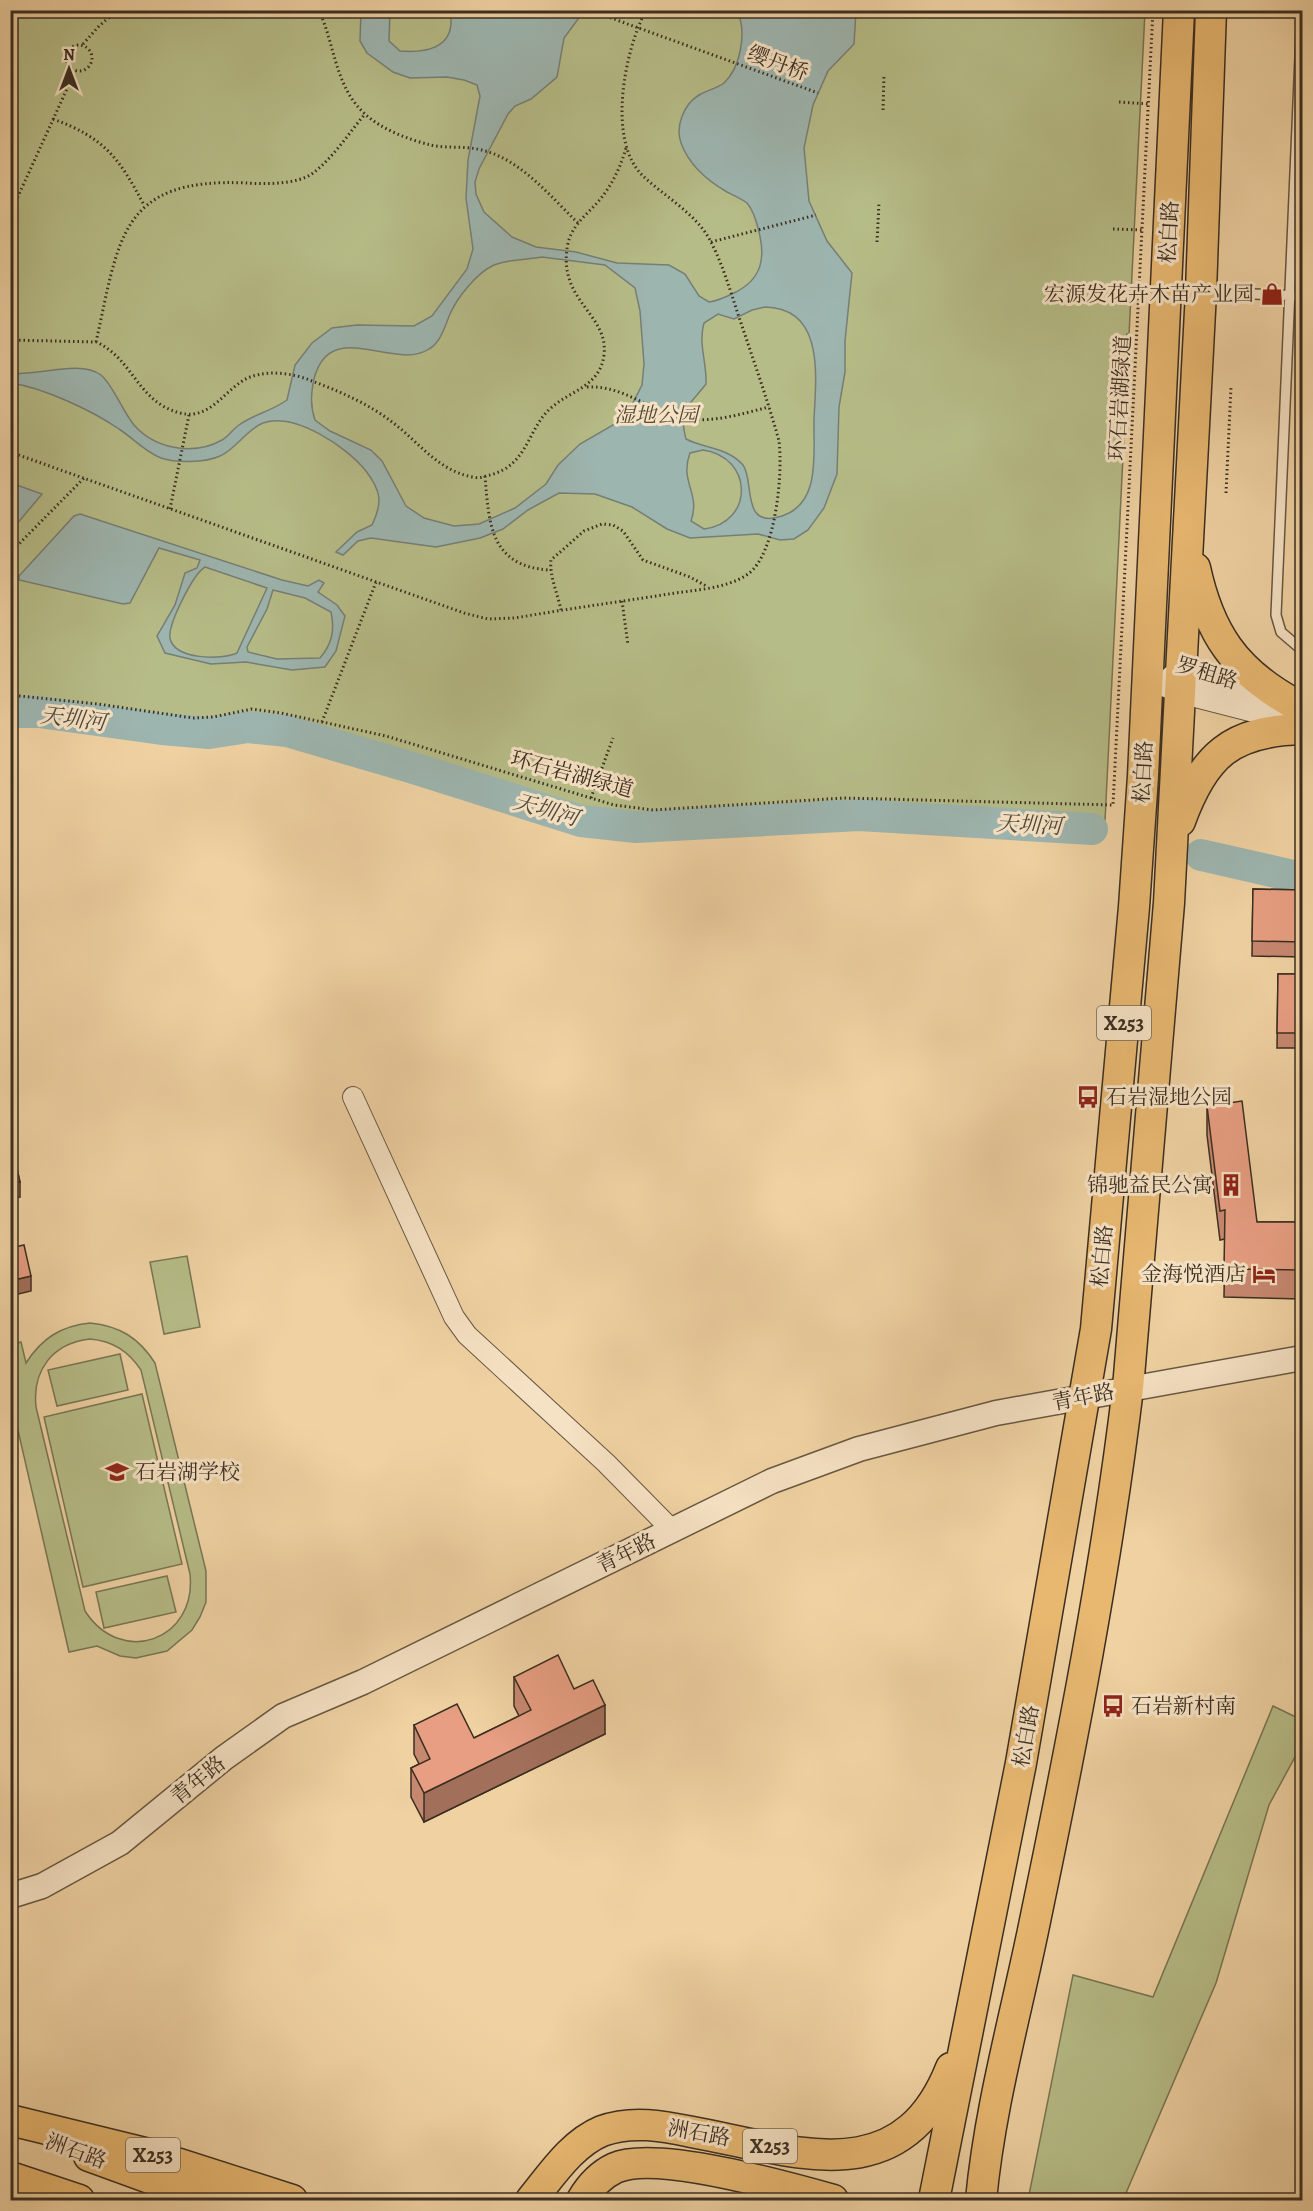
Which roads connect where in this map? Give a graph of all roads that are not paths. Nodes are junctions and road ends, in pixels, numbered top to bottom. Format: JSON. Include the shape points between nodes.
{"nodes":[{"id":1,"x":1179,"y":10,"type":"edge"},
{"id":2,"x":1211,"y":10,"type":"edge"},
{"id":3,"x":1302,"y":10,"type":"edge"},
{"id":4,"x":1201,"y":292,"type":"junction"},
{"id":5,"x":1290,"y":294,"type":"junction"},
{"id":6,"x":1302,"y":296,"type":"edge"},
{"id":7,"x":1189,"y":531,"type":"junction"},
{"id":8,"x":1302,"y":650,"type":"edge"},
{"id":9,"x":1148,"y":679,"type":"junction"},
{"id":10,"x":1181,"y":683,"type":"junction"},
{"id":11,"x":1300,"y":715,"type":"edge"},
{"id":12,"x":1172,"y":850,"type":"junction"},
{"id":13,"x":353,"y":1097,"type":"dead end"},
{"id":14,"x":1302,"y":1358,"type":"edge"},
{"id":15,"x":1128,"y":1388,"type":"junction"},
{"id":16,"x":1084,"y":1398,"type":"junction"},
{"id":17,"x":672,"y":1530,"type":"junction"},
{"id":18,"x":10,"y":1896,"type":"edge"},
{"id":19,"x":969,"y":2023,"type":"junction"},
{"id":20,"x":10,"y":2120,"type":"edge"},
{"id":21,"x":10,"y":2126,"type":"edge"},
{"id":22,"x":986,"y":2146,"type":"junction"},
{"id":23,"x":10,"y":2176,"type":"edge"},
{"id":24,"x":10,"y":2185,"type":"edge"},
{"id":25,"x":42,"y":2200,"type":"edge"},
{"id":26,"x":80,"y":2200,"type":"edge"},
{"id":27,"x":210,"y":2200,"type":"edge"},
{"id":28,"x":292,"y":2200,"type":"edge"},
{"id":29,"x":531,"y":2200,"type":"edge"},
{"id":30,"x":582,"y":2200,"type":"edge"},
{"id":31,"x":833,"y":2200,"type":"edge"},
{"id":32,"x":934,"y":2200,"type":"edge"},
{"id":33,"x":974,"y":2200,"type":"edge"},
{"id":34,"x":981,"y":2200,"type":"edge"}],
"edges":[{"from":1,"to":9,"type":"main road","name":"松白路","number":"X253"},
{"from":2,"to":4,"type":"main road","name":"松白路","number":"X253"},
{"from":3,"to":5,"type":"lane"},
{"from":4,"to":5,"type":"lane"},
{"from":4,"to":7,"type":"main road","name":"松白路","number":"X253"},
{"from":5,"to":6,"type":"lane"},
{"from":5,"to":8,"type":"lane","via":[[1276,615],[1281,632]]},
{"from":7,"to":10,"type":"main road","name":"松白路","number":"X253"},
{"from":7,"to":11,"type":"main road","via":[[1204,602],[1223,645]]},
{"from":9,"to":10,"type":"street","name":"罗租路"},
{"from":9,"to":16,"type":"main road","name":"松白路","number":"X253","via":[[1134,907],[1096,1329]]},
{"from":10,"to":11,"type":"street","name":"罗租路"},
{"from":10,"to":12,"type":"main road","name":"松白路","number":"X253"},
{"from":11,"to":12,"type":"main road","via":[[1216,755],[1190,796]]},
{"from":12,"to":15,"type":"main road","name":"松白路","number":"X253"},
{"from":13,"to":17,"type":"street","via":[[454,1317],[467,1335],[606,1463]]},
{"from":14,"to":15,"type":"street","name":"青年路"},
{"from":15,"to":16,"type":"street","name":"青年路"},
{"from":15,"to":22,"type":"main road","name":"松白路","number":"X253","via":[[1062,1783]]},
{"from":16,"to":17,"type":"street","name":"青年路","via":[[996,1413],[859,1449],[772,1480]]},
{"from":16,"to":19,"type":"main road","name":"松白路","number":"X253","via":[[1021,1763]]},
{"from":17,"to":18,"type":"street","name":"青年路","via":[[363,1682],[283,1716],[224,1758],[120,1843],[42,1886]]},
{"from":19,"to":29,"type":"main road","name":"洲石路","number":"X253","via":[[948,2076],[930,2107],[891,2145],[856,2154],[819,2155],[656,2126],[623,2126],[583,2143]]},
{"from":19,"to":32,"type":"main road","name":"松白路"},
{"from":20,"to":28,"type":"main road","name":"洲石路","number":"X253","via":[[145,2153]]},
{"from":21,"to":27,"type":"main road","name":"洲石路","number":"X253"},
{"from":22,"to":33,"type":"main road"},
{"from":22,"to":34,"type":"main road","name":"松白路","number":"X253"},
{"from":23,"to":26,"type":"main road"},
{"from":24,"to":25,"type":"main road"},
{"from":30,"to":31,"type":"main road","via":[[600,2178],[614,2169],[649,2162],[686,2166]]}]}
